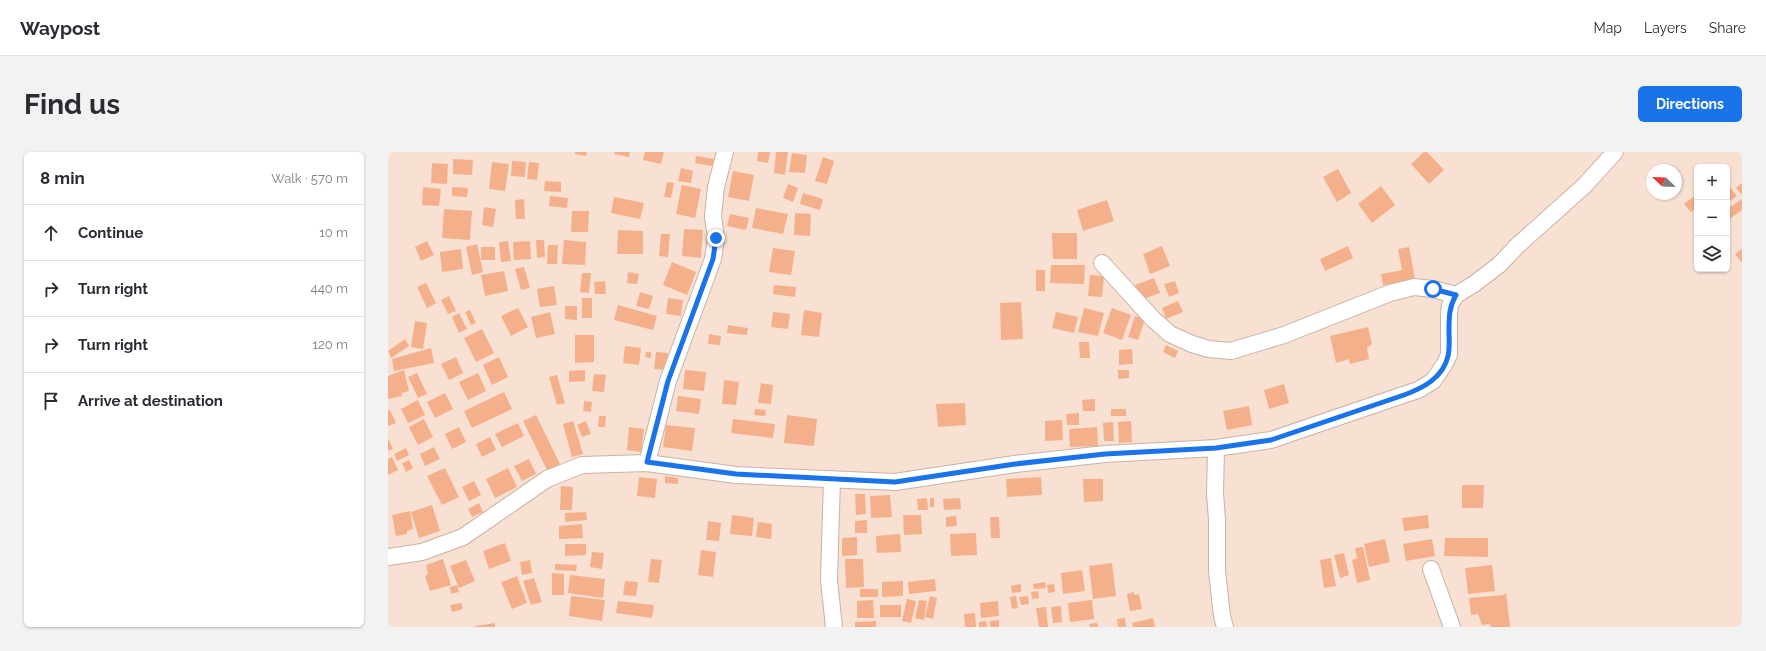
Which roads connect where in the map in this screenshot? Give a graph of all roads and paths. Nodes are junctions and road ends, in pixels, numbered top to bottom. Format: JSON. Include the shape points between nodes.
{"nodes":[{"id":1,"x":725,"y":152,"type":"edge"},
{"id":2,"x":1615,"y":152,"type":"edge"},
{"id":3,"x":1102,"y":263,"type":"dead end"},
{"id":4,"x":1456,"y":295,"type":"junction"},
{"id":5,"x":1216,"y":448,"type":"junction"},
{"id":6,"x":647,"y":462,"type":"junction"},
{"id":7,"x":832,"y":479,"type":"junction"},
{"id":8,"x":388,"y":557,"type":"edge"},
{"id":9,"x":1431,"y":569,"type":"dead end"},
{"id":10,"x":834,"y":627,"type":"edge"},
{"id":11,"x":1225,"y":627,"type":"edge"},
{"id":12,"x":1452,"y":627,"type":"edge"}],
"edges":[{"from":1,"to":6,"type":"street","via":[[716,187],[713,216],[716,238],[713,259],[668,381]]},
{"from":2,"to":4,"type":"street","via":[[1584,186],[1499,265]]},
{"from":3,"to":4,"type":"street","via":[[1170,334],[1209,349],[1231,350],[1284,335],[1390,292],[1414,287]]},
{"from":4,"to":5,"type":"street","via":[[1450,305],[1448,355],[1433,381],[1418,390],[1271,440]]},
{"from":5,"to":7,"type":"street","via":[[1105,454],[895,482]]},
{"from":5,"to":11,"type":"street","via":[[1217,571]]},
{"from":6,"to":7,"type":"street","via":[[736,474]]},
{"from":6,"to":8,"type":"street","via":[[582,465],[547,479],[463,537],[422,552]]},
{"from":7,"to":10,"type":"street","via":[[829,580]]},
{"from":9,"to":12,"type":"street"}]}
